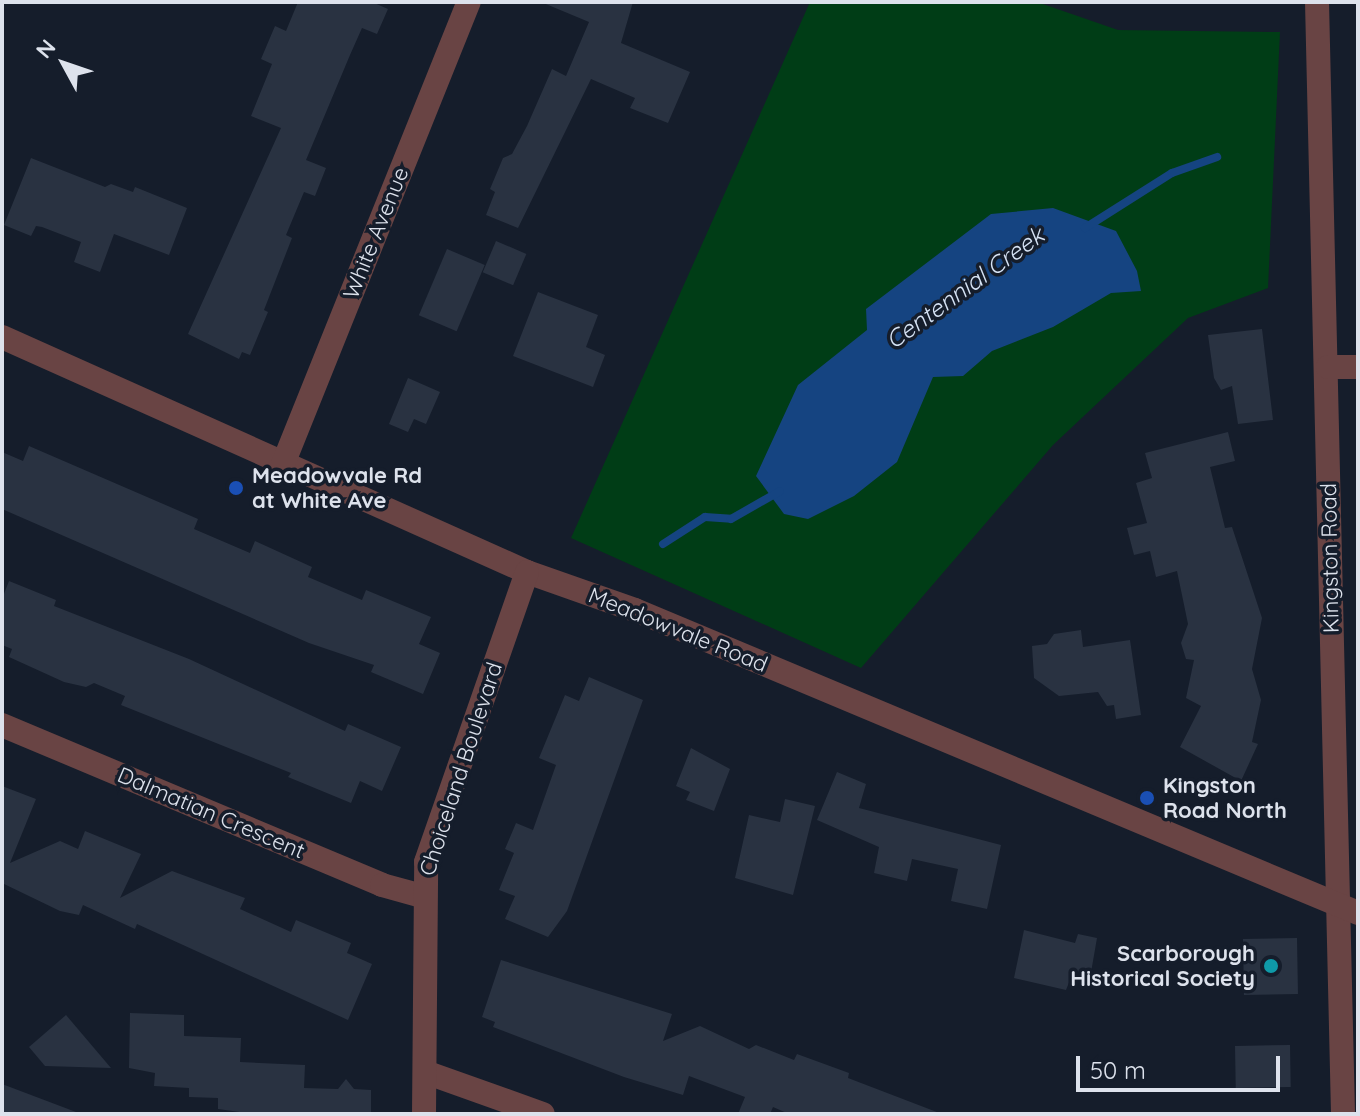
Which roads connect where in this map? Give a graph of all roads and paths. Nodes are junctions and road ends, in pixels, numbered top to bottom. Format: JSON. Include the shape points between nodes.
{"nodes":[{"id":1,"x":469,"y":2,"type":"edge"},
{"id":2,"x":1317,"y":2,"type":"edge"},
{"id":3,"x":2,"y":337,"type":"edge"},
{"id":4,"x":1328,"y":367,"type":"junction"},
{"id":5,"x":1358,"y":367,"type":"edge"},
{"id":6,"x":283,"y":464,"type":"junction"},
{"id":7,"x":527,"y":572,"type":"junction"},
{"id":8,"x":2,"y":725,"type":"edge"},
{"id":9,"x":422,"y":896,"type":"junction"},
{"id":10,"x":1335,"y":904,"type":"junction"},
{"id":11,"x":1358,"y":913,"type":"edge"},
{"id":12,"x":425,"y":1072,"type":"junction"},
{"id":13,"x":424,"y":1114,"type":"edge"},
{"id":14,"x":543,"y":1114,"type":"edge"},
{"id":15,"x":1343,"y":1114,"type":"edge"}],
"edges":[{"from":1,"to":6,"type":"street","name":"White Avenue"},
{"from":2,"to":4,"type":"street","name":"Kingston Road"},
{"from":3,"to":6,"type":"street","name":"Meadowvale Road"},
{"from":4,"to":5,"type":"street"},
{"from":4,"to":10,"type":"street","name":"Kingston Road"},
{"from":6,"to":7,"type":"street","name":"Meadowvale Road"},
{"from":7,"to":9,"type":"street","name":"Choiceland Boulevard","via":[[426,862]]},
{"from":7,"to":10,"type":"street","name":"Meadowvale Road","via":[[635,610]]},
{"from":8,"to":9,"type":"street","name":"Dalmatian Crescent","via":[[382,885]]},
{"from":9,"to":12,"type":"street","name":"Choiceland Boulevard"},
{"from":10,"to":11,"type":"street","name":"Meadowvale Road"},
{"from":10,"to":15,"type":"street","name":"Kingston Road"},
{"from":12,"to":13,"type":"street","name":"Choiceland Boulevard"},
{"from":12,"to":14,"type":"street"}]}
